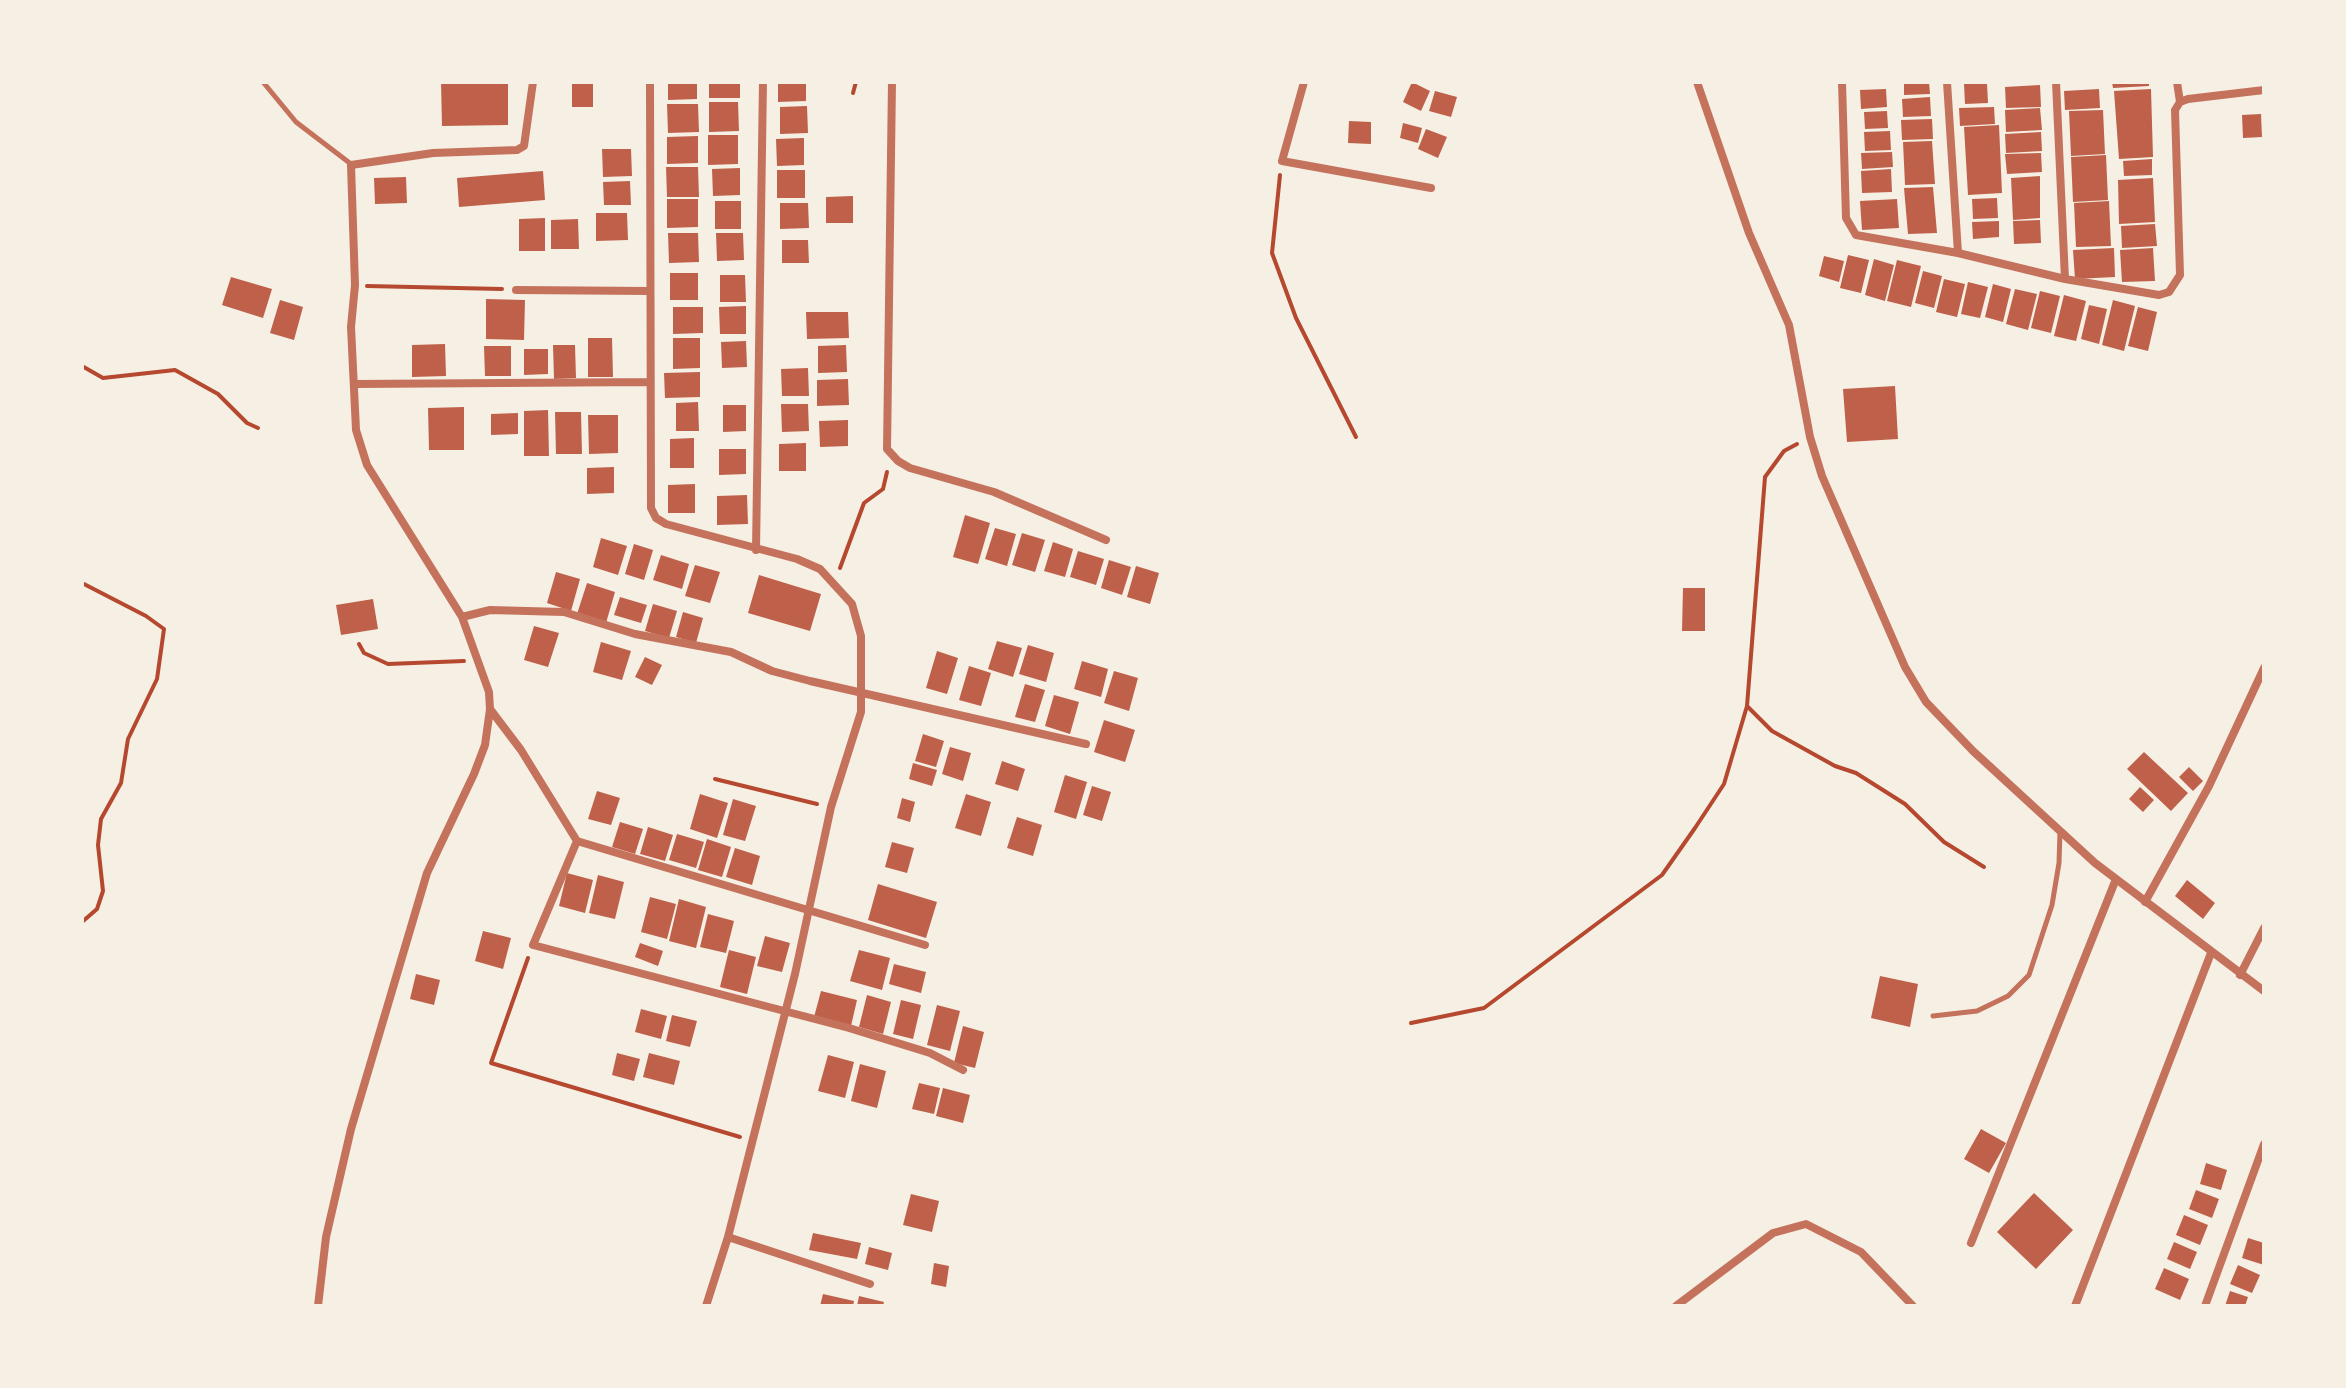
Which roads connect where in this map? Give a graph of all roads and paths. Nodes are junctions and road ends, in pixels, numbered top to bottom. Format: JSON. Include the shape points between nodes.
{"nodes":[{"id":1,"x":263,"y":82,"type":"edge"},
{"id":2,"x":533,"y":82,"type":"edge"},
{"id":3,"x":650,"y":82,"type":"edge"},
{"id":4,"x":763,"y":82,"type":"edge"},
{"id":5,"x":856,"y":82,"type":"edge"},
{"id":6,"x":892,"y":82,"type":"edge"},
{"id":7,"x":1304,"y":82,"type":"edge"},
{"id":8,"x":1697,"y":82,"type":"edge"},
{"id":9,"x":1842,"y":82,"type":"edge"},
{"id":10,"x":1947,"y":82,"type":"edge"},
{"id":11,"x":2056,"y":82,"type":"edge"},
{"id":12,"x":2177,"y":82,"type":"edge"},
{"id":13,"x":2264,"y":90,"type":"edge"},
{"id":14,"x":853,"y":93,"type":"dead end"},
{"id":15,"x":2180,"y":102,"type":"junction"},
{"id":16,"x":1282,"y":161,"type":"junction"},
{"id":17,"x":351,"y":165,"type":"junction"},
{"id":18,"x":1431,"y":188,"type":"dead end"},
{"id":19,"x":1958,"y":253,"type":"junction"},
{"id":20,"x":2065,"y":279,"type":"junction"},
{"id":21,"x":355,"y":285,"type":"junction"},
{"id":22,"x":516,"y":290,"type":"joint"},
{"id":23,"x":648,"y":291,"type":"junction"},
{"id":24,"x":82,"y":366,"type":"edge"},
{"id":25,"x":649,"y":382,"type":"junction"},
{"id":26,"x":355,"y":384,"type":"junction"},
{"id":27,"x":258,"y":428,"type":"dead end"},
{"id":28,"x":1356,"y":437,"type":"dead end"},
{"id":29,"x":1810,"y":437,"type":"junction"},
{"id":30,"x":883,"y":489,"type":"dead end"},
{"id":31,"x":1106,"y":540,"type":"dead end"},
{"id":32,"x":756,"y":550,"type":"junction"},
{"id":33,"x":82,"y":583,"type":"edge"},
{"id":34,"x":837,"y":587,"type":"junction"},
{"id":35,"x":462,"y":617,"type":"junction"},
{"id":36,"x":359,"y":644,"type":"dead end"},
{"id":37,"x":477,"y":655,"type":"junction"},
{"id":38,"x":2264,"y":668,"type":"edge"},
{"id":39,"x":861,"y":691,"type":"junction"},
{"id":40,"x":1747,"y":706,"type":"junction"},
{"id":41,"x":490,"y":709,"type":"junction"},
{"id":42,"x":1086,"y":744,"type":"dead end"},
{"id":43,"x":715,"y":779,"type":"dead end"},
{"id":44,"x":831,"y":807,"type":"junction"},
{"id":45,"x":2060,"y":831,"type":"junction"},
{"id":46,"x":577,"y":841,"type":"junction"},
{"id":47,"x":1984,"y":867,"type":"dead end"},
{"id":48,"x":2116,"y":879,"type":"junction"},
{"id":49,"x":2145,"y":902,"type":"junction"},
{"id":50,"x":806,"y":912,"type":"junction"},
{"id":51,"x":82,"y":922,"type":"edge"},
{"id":52,"x":2264,"y":928,"type":"edge"},
{"id":53,"x":533,"y":945,"type":"junction"},
{"id":54,"x":925,"y":945,"type":"dead end"},
{"id":55,"x":2211,"y":953,"type":"junction"},
{"id":56,"x":2240,"y":975,"type":"junction"},
{"id":57,"x":2264,"y":991,"type":"edge"},
{"id":58,"x":784,"y":1013,"type":"junction"},
{"id":59,"x":1933,"y":1016,"type":"dead end"},
{"id":60,"x":1411,"y":1023,"type":"dead end"},
{"id":61,"x":963,"y":1070,"type":"dead end"},
{"id":62,"x":751,"y":1140,"type":"junction"},
{"id":63,"x":2264,"y":1144,"type":"edge"},
{"id":64,"x":728,"y":1237,"type":"junction"},
{"id":65,"x":1971,"y":1243,"type":"dead end"},
{"id":66,"x":870,"y":1284,"type":"dead end"},
{"id":67,"x":318,"y":1306,"type":"edge"},
{"id":68,"x":706,"y":1306,"type":"edge"},
{"id":69,"x":1676,"y":1306,"type":"edge"},
{"id":70,"x":1913,"y":1306,"type":"edge"},
{"id":71,"x":2075,"y":1306,"type":"edge"},
{"id":72,"x":2205,"y":1306,"type":"edge"}],
"edges":[{"from":1,"to":17,"type":"lane","via":[[296,122]]},
{"from":2,"to":17,"type":"street","via":[[524,146],[517,150],[433,153]]},
{"from":3,"to":23,"type":"street"},
{"from":4,"to":32,"type":"street"},
{"from":5,"to":14,"type":"path"},
{"from":6,"to":31,"type":"street","via":[[887,449],[910,468],[994,492]]},
{"from":7,"to":16,"type":"street"},
{"from":8,"to":29,"type":"street","via":[[1749,233],[1789,325]]},
{"from":9,"to":19,"type":"street","via":[[1846,218],[1851,230]]},
{"from":10,"to":19,"type":"street"},
{"from":11,"to":20,"type":"street"},
{"from":12,"to":15,"type":"street"},
{"from":13,"to":15,"type":"street"},
{"from":15,"to":20,"type":"street","via":[[2175,110],[2180,275],[2176,282],[2159,295]]},
{"from":16,"to":18,"type":"street"},
{"from":16,"to":28,"type":"path","via":[[1272,253],[1296,318]]},
{"from":17,"to":21,"type":"street"},
{"from":19,"to":20,"type":"street"},
{"from":21,"to":22,"type":"path"},
{"from":21,"to":26,"type":"street"},
{"from":22,"to":23,"type":"street"},
{"from":23,"to":25,"type":"street"},
{"from":24,"to":27,"type":"path","via":[[103,378],[175,370],[218,394]]},
{"from":25,"to":26,"type":"street"},
{"from":25,"to":32,"type":"street","via":[[651,508],[656,518]]},
{"from":26,"to":35,"type":"street","via":[[356,430],[367,465]]},
{"from":29,"to":40,"type":"path","via":[[1784,451],[1765,477]]},
{"from":29,"to":45,"type":"street","via":[[1842,527],[1926,702]]},
{"from":30,"to":34,"type":"path","via":[[864,503],[841,560]]},
{"from":32,"to":34,"type":"street","via":[[820,569]]},
{"from":33,"to":51,"type":"path","via":[[164,629],[157,679],[128,739],[121,783],[101,819],[103,891],[97,909]]},
{"from":34,"to":39,"type":"street","via":[[852,604],[861,636]]},
{"from":35,"to":37,"type":"street"},
{"from":35,"to":39,"type":"street","via":[[490,610],[564,612],[635,634],[731,652],[772,671]]},
{"from":36,"to":37,"type":"path","via":[[364,653],[388,664],[462,662]]},
{"from":37,"to":41,"type":"street"},
{"from":38,"to":49,"type":"street","via":[[2209,786]]},
{"from":39,"to":42,"type":"street"},
{"from":39,"to":44,"type":"street","via":[[861,712]]},
{"from":40,"to":47,"type":"path","via":[[1772,731],[1905,804],[1944,842]]},
{"from":40,"to":60,"type":"path","via":[[1724,784],[1662,875],[1484,1008]]},
{"from":41,"to":46,"type":"street"},
{"from":41,"to":67,"type":"street","via":[[474,774],[427,873],[351,1129],[329,1223]]},
{"from":43,"to":44,"type":"path"},
{"from":44,"to":50,"type":"street"},
{"from":45,"to":48,"type":"street"},
{"from":45,"to":59,"type":"lane","via":[[2052,905],[2029,975],[2008,996],[1977,1011]]},
{"from":46,"to":50,"type":"street"},
{"from":46,"to":53,"type":"street"},
{"from":48,"to":49,"type":"street"},
{"from":48,"to":65,"type":"street"},
{"from":49,"to":55,"type":"street"},
{"from":50,"to":54,"type":"street"},
{"from":50,"to":58,"type":"street"},
{"from":52,"to":56,"type":"street"},
{"from":53,"to":58,"type":"street"},
{"from":53,"to":62,"type":"path","via":[[491,1063]]},
{"from":55,"to":56,"type":"street"},
{"from":55,"to":71,"type":"street"},
{"from":56,"to":57,"type":"street"},
{"from":58,"to":61,"type":"street","via":[[930,1053]]},
{"from":58,"to":62,"type":"street"},
{"from":62,"to":64,"type":"street"},
{"from":63,"to":72,"type":"street"},
{"from":64,"to":66,"type":"street"},
{"from":64,"to":68,"type":"street"},
{"from":69,"to":70,"type":"street","via":[[1773,1233],[1806,1224],[1861,1252]]}]}
